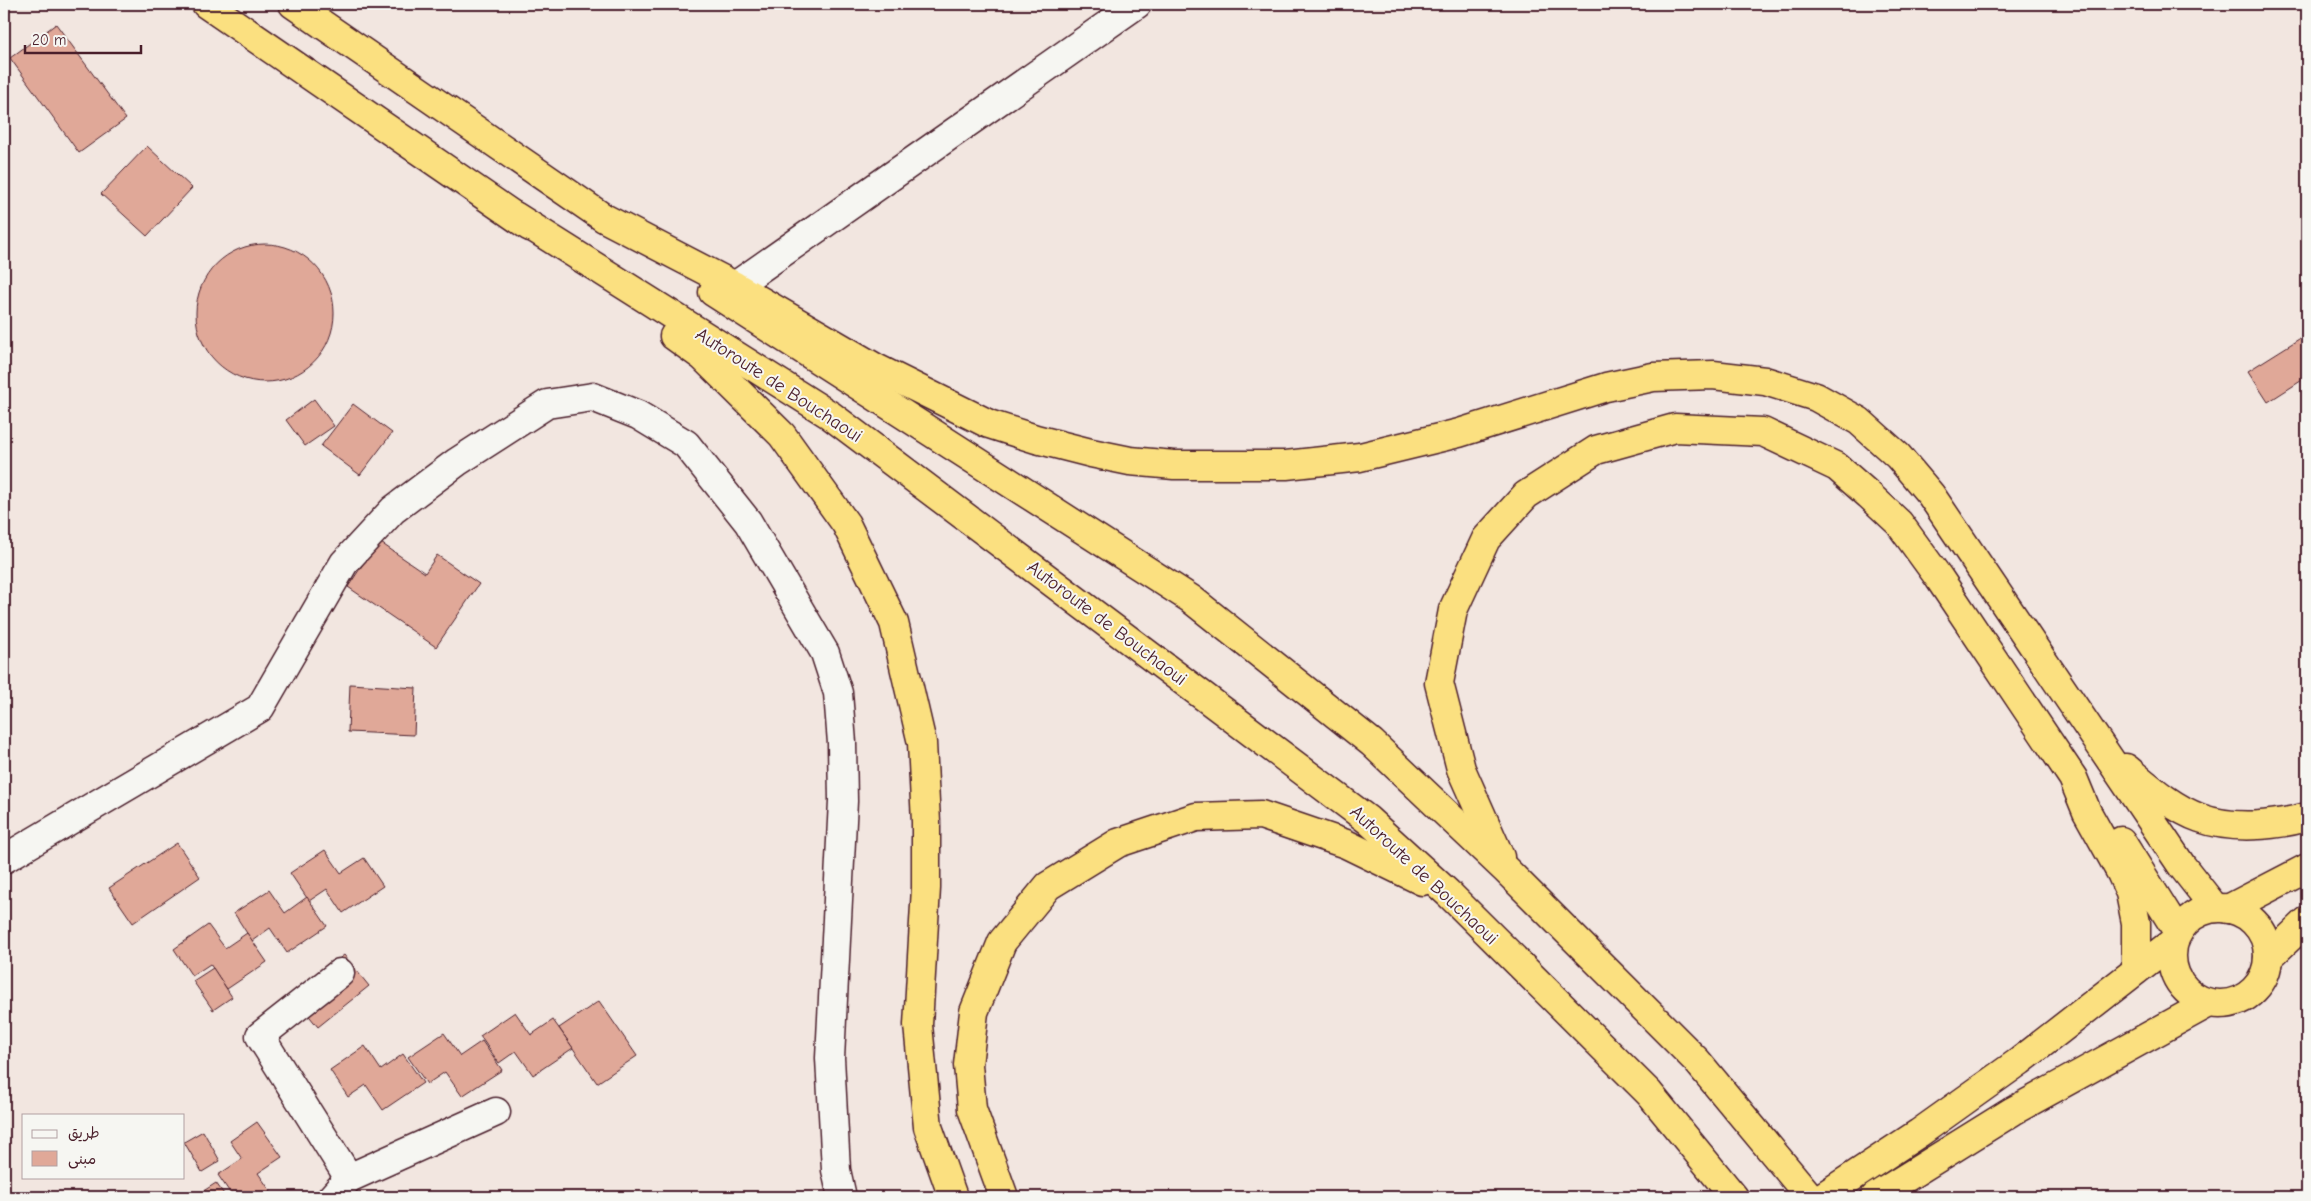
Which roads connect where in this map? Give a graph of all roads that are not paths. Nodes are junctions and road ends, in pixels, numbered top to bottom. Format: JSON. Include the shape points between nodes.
{"nodes":[{"id":1,"x":206,"y":4,"type":"edge"},
{"id":2,"x":293,"y":4,"type":"edge"},
{"id":3,"x":1138,"y":4,"type":"edge"},
{"id":4,"x":515,"y":216,"type":"junction"},
{"id":5,"x":604,"y":218,"type":"junction"},
{"id":6,"x":736,"y":286,"type":"junction"},
{"id":7,"x":2103,"y":750,"type":"junction"},
{"id":8,"x":2073,"y":778,"type":"junction"},
{"id":9,"x":2307,"y":817,"type":"edge"},
{"id":10,"x":4,"y":859,"type":"edge"},
{"id":11,"x":2307,"y":868,"type":"edge"},
{"id":12,"x":1506,"y":870,"type":"junction"},
{"id":13,"x":1450,"y":895,"type":"junction"},
{"id":14,"x":2221,"y":909,"type":"junction"},
{"id":15,"x":2307,"y":921,"type":"edge"},
{"id":16,"x":2176,"y":936,"type":"junction"},
{"id":17,"x":2268,"y":958,"type":"junction"},
{"id":18,"x":2136,"y":970,"type":"junction"},
{"id":19,"x":340,"y":974,"type":"dead end"},
{"id":20,"x":2209,"y":1002,"type":"junction"},
{"id":21,"x":496,"y":1112,"type":"dead end"},
{"id":22,"x":340,"y":1188,"type":"edge"},
{"id":23,"x":842,"y":1197,"type":"edge"},
{"id":24,"x":953,"y":1197,"type":"edge"},
{"id":25,"x":1004,"y":1197,"type":"edge"},
{"id":26,"x":1734,"y":1197,"type":"edge"},
{"id":27,"x":1810,"y":1197,"type":"edge"},
{"id":28,"x":1822,"y":1197,"type":"edge"},
{"id":29,"x":1875,"y":1197,"type":"edge"}],
"edges":[{"from":1,"to":4,"type":"highway"},
{"from":2,"to":5,"type":"highway"},
{"from":3,"to":6,"type":"street"},
{"from":4,"to":13,"type":"highway","name":"Autoroute de Bouchaoui","via":[[830,415],[1368,820]]},
{"from":4,"to":24,"type":"highway","via":[[703,357],[782,435],[846,524],[894,623],[922,743],[926,888],[918,1025],[928,1127]]},
{"from":5,"to":6,"type":"highway"},
{"from":5,"to":12,"type":"highway","via":[[738,310],[1191,599],[1372,742]]},
{"from":6,"to":7,"type":"highway","via":[[876,368],[989,424],[1090,454],[1130,461],[1231,466],[1286,465],[1360,457],[1459,434],[1606,387],[1653,377],[1712,375],[1765,381],[1816,397],[1860,421],[1898,456],[1931,495]]},
{"from":7,"to":9,"type":"highway","via":[[2157,793],[2200,818],[2263,825]]},
{"from":7,"to":14,"type":"highway","via":[[2182,866]]},
{"from":8,"to":12,"type":"highway","via":[[1939,578],[1899,523],[1869,495],[1837,467],[1763,432],[1675,428],[1596,450],[1526,495],[1486,539],[1453,610],[1439,682],[1461,769]]},
{"from":8,"to":16,"type":"highway","via":[[2120,839]]},
{"from":8,"to":18,"type":"highway","via":[[2130,894],[2136,922]]},
{"from":10,"to":23,"type":"street","via":[[260,708],[344,563],[393,510],[457,462],[547,404],[593,397],[638,415],[686,444],[748,522],[825,654],[838,694],[843,801],[830,1058],[836,1170]]},
{"from":11,"to":14,"type":"highway"},
{"from":12,"to":27,"type":"highway","via":[[1697,1061]]},
{"from":13,"to":25,"type":"highway","via":[[1346,844],[1261,815],[1196,817],[1118,842],[1048,886],[1002,942],[974,1012],[968,1065],[972,1109]]},
{"from":13,"to":26,"type":"highway","name":"Autoroute de Bouchaoui","via":[[1649,1093]]},
{"from":14,"to":16,"type":"highway","via":[[2200,912],[2188,920]]},
{"from":14,"to":17,"type":"highway","via":[[2241,913],[2252,921],[2261,932]]},
{"from":15,"to":17,"type":"highway"},
{"from":16,"to":18,"type":"highway"},
{"from":16,"to":20,"type":"highway","via":[[2172,954],[2178,979],[2196,998]]},
{"from":17,"to":20,"type":"highway","via":[[2266,970],[2254,990],[2244,997],[2221,1004]]},
{"from":18,"to":28,"type":"highway","via":[[2020,1061]]},
{"from":19,"to":22,"type":"street","via":[[260,1036]]},
{"from":20,"to":29,"type":"highway","via":[[2013,1111]]},
{"from":21,"to":22,"type":"street"}]}
